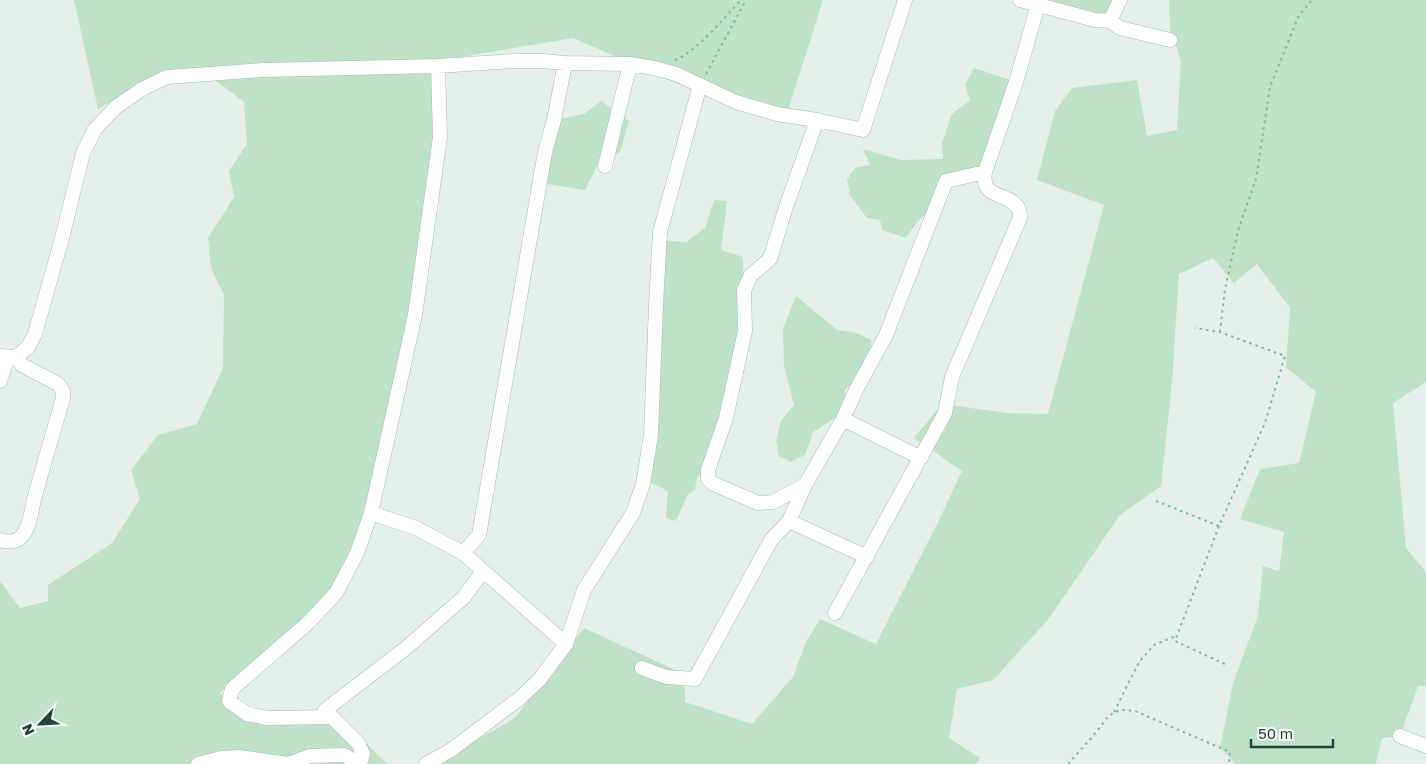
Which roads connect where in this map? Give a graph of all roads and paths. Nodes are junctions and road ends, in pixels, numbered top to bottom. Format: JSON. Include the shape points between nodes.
{"nodes":[{"id":1,"x":742,"y":0,"type":"edge"},
{"id":2,"x":746,"y":0,"type":"edge"},
{"id":3,"x":905,"y":0,"type":"edge"},
{"id":4,"x":1020,"y":0,"type":"edge"},
{"id":5,"x":1120,"y":0,"type":"edge"},
{"id":6,"x":1312,"y":0,"type":"edge"},
{"id":7,"x":1038,"y":4,"type":"junction"},
{"id":8,"x":1110,"y":21,"type":"junction"},
{"id":9,"x":1170,"y":40,"type":"dead end"},
{"id":10,"x":565,"y":63,"type":"junction"},
{"id":11,"x":630,"y":64,"type":"junction"},
{"id":12,"x":438,"y":66,"type":"junction"},
{"id":13,"x":654,"y":68,"type":"junction"},
{"id":14,"x":700,"y":85,"type":"junction"},
{"id":15,"x":817,"y":120,"type":"junction"},
{"id":16,"x":605,"y":166,"type":"dead end"},
{"id":17,"x":985,"y":172,"type":"junction"},
{"id":18,"x":1195,"y":328,"type":"dead end"},
{"id":19,"x":1220,"y":332,"type":"junction"},
{"id":20,"x":8,"y":357,"type":"edge"},
{"id":21,"x":0,"y":381,"type":"edge"},
{"id":22,"x":843,"y":419,"type":"junction"},
{"id":23,"x":921,"y":458,"type":"junction"},
{"id":24,"x":805,"y":485,"type":"junction"},
{"id":25,"x":1156,"y":501,"type":"dead end"},
{"id":26,"x":371,"y":513,"type":"junction"},
{"id":27,"x":789,"y":521,"type":"junction"},
{"id":28,"x":1219,"y":526,"type":"junction"},
{"id":29,"x":0,"y":540,"type":"edge"},
{"id":30,"x":463,"y":553,"type":"junction"},
{"id":31,"x":867,"y":557,"type":"junction"},
{"id":32,"x":483,"y":571,"type":"junction"},
{"id":33,"x":835,"y":613,"type":"dead end"},
{"id":34,"x":1177,"y":636,"type":"junction"},
{"id":35,"x":566,"y":644,"type":"junction"},
{"id":36,"x":1227,"y":665,"type":"dead end"},
{"id":37,"x":642,"y":668,"type":"dead end"},
{"id":38,"x":1114,"y":712,"type":"junction"},
{"id":39,"x":333,"y":717,"type":"junction"},
{"id":40,"x":1400,"y":736,"type":"dead end"},
{"id":41,"x":1426,"y":746,"type":"edge"},
{"id":42,"x":308,"y":760,"type":"edge"},
{"id":43,"x":198,"y":764,"type":"edge"},
{"id":44,"x":360,"y":764,"type":"edge"},
{"id":45,"x":426,"y":764,"type":"edge"},
{"id":46,"x":1068,"y":764,"type":"edge"},
{"id":47,"x":1229,"y":764,"type":"edge"}],
"edges":[{"from":1,"to":13,"type":"path","via":[[681,58]]},
{"from":2,"to":14,"type":"path"},
{"from":3,"to":15,"type":"street","via":[[864,130]]},
{"from":4,"to":7,"type":"street"},
{"from":5,"to":8,"type":"street"},
{"from":6,"to":19,"type":"path","via":[[1299,15],[1270,87],[1256,179],[1236,241],[1225,289]]},
{"from":7,"to":8,"type":"street"},
{"from":7,"to":17,"type":"street"},
{"from":8,"to":9,"type":"street","via":[[1120,28]]},
{"from":10,"to":11,"type":"street"},
{"from":10,"to":12,"type":"street","via":[[515,61]]},
{"from":10,"to":30,"type":"street","via":[[545,152],[479,535]]},
{"from":11,"to":13,"type":"street"},
{"from":11,"to":16,"type":"street"},
{"from":12,"to":20,"type":"street","via":[[187,75],[167,77],[142,89],[116,107],[95,129],[83,154],[35,334],[28,346]]},
{"from":12,"to":26,"type":"street","via":[[440,137],[416,305]]},
{"from":13,"to":14,"type":"street"},
{"from":14,"to":15,"type":"street","via":[[736,102],[778,114]]},
{"from":14,"to":35,"type":"street","via":[[660,232],[651,435],[643,484],[633,513],[584,590]]},
{"from":15,"to":24,"type":"street","via":[[770,258],[751,275],[744,290],[745,331],[726,418],[708,470],[708,478],[714,484],[758,503],[773,502]]},
{"from":17,"to":22,"type":"street","via":[[946,181],[886,335]]},
{"from":17,"to":23,"type":"street","via":[[987,188],[1013,203],[1019,209],[1020,218],[952,377],[945,413]]},
{"from":18,"to":19,"type":"path"},
{"from":19,"to":28,"type":"path","via":[[1285,356],[1265,423]]},
{"from":20,"to":21,"type":"street"},
{"from":20,"to":29,"type":"street","via":[[58,384],[63,398],[28,527],[18,540]]},
{"from":22,"to":23,"type":"street"},
{"from":22,"to":24,"type":"street"},
{"from":23,"to":31,"type":"street"},
{"from":24,"to":27,"type":"street"},
{"from":25,"to":28,"type":"path"},
{"from":26,"to":30,"type":"street","via":[[416,528]]},
{"from":26,"to":39,"type":"street","via":[[357,553],[336,593],[309,622],[232,689],[228,701],[247,714],[268,718]]},
{"from":27,"to":31,"type":"street"},
{"from":27,"to":37,"type":"street","via":[[771,540],[695,679],[666,676]]},
{"from":28,"to":34,"type":"path"},
{"from":30,"to":32,"type":"street"},
{"from":31,"to":33,"type":"street"},
{"from":32,"to":35,"type":"street"},
{"from":32,"to":39,"type":"street","via":[[464,597],[406,648],[325,710]]},
{"from":34,"to":36,"type":"path","via":[[1175,642]]},
{"from":34,"to":38,"type":"path","via":[[1154,645],[1139,662]]},
{"from":35,"to":45,"type":"street","via":[[539,680],[519,699],[451,750]]},
{"from":38,"to":46,"type":"path"},
{"from":38,"to":47,"type":"path","via":[[1134,711],[1230,752]]},
{"from":39,"to":44,"type":"street","via":[[358,743],[363,754]]},
{"from":40,"to":41,"type":"street"},
{"from":42,"to":43,"type":"street","via":[[288,764],[239,756]]},
{"from":42,"to":44,"type":"street","via":[[344,755]]}]}
